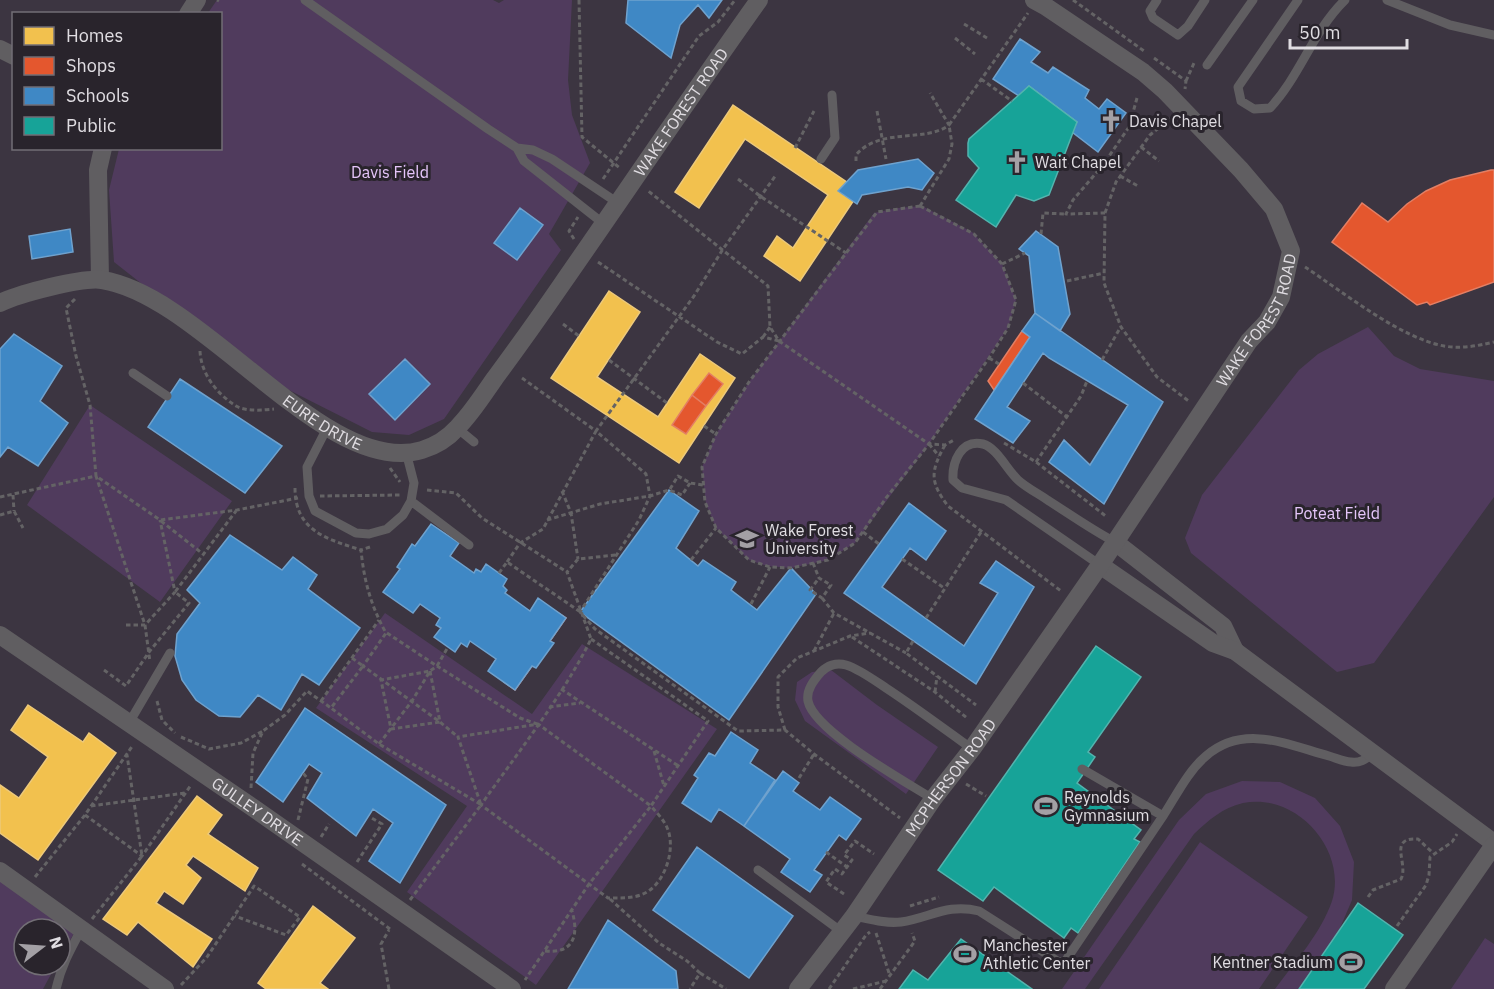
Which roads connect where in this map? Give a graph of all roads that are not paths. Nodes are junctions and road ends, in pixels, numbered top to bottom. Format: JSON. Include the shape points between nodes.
{"nodes":[{"id":1,"x":305,"y":0,"type":"edge"},
{"id":2,"x":759,"y":0,"type":"edge"},
{"id":3,"x":1157,"y":0,"type":"edge"},
{"id":4,"x":1205,"y":0,"type":"edge"},
{"id":5,"x":1253,"y":0,"type":"edge"},
{"id":6,"x":1298,"y":0,"type":"edge"},
{"id":7,"x":1345,"y":0,"type":"edge"},
{"id":8,"x":1387,"y":0,"type":"edge"},
{"id":9,"x":1032,"y":5,"type":"edge"},
{"id":10,"x":1494,"y":35,"type":"edge"},
{"id":11,"x":1207,"y":65,"type":"dead end"},
{"id":12,"x":832,"y":95,"type":"dead end"},
{"id":13,"x":517,"y":148,"type":"junction"},
{"id":14,"x":103,"y":150,"type":"edge"},
{"id":15,"x":821,"y":159,"type":"dead end"},
{"id":16,"x":618,"y":203,"type":"junction"},
{"id":17,"x":604,"y":224,"type":"junction"},
{"id":18,"x":100,"y":279,"type":"junction"},
{"id":19,"x":0,"y":303,"type":"edge"},
{"id":20,"x":133,"y":373,"type":"dead end"},
{"id":21,"x":167,"y":396,"type":"dead end"},
{"id":22,"x":327,"y":428,"type":"junction"},
{"id":23,"x":457,"y":428,"type":"junction"},
{"id":24,"x":474,"y":442,"type":"dead end"},
{"id":25,"x":406,"y":452,"type":"junction"},
{"id":26,"x":412,"y":497,"type":"junction"},
{"id":27,"x":1115,"y":543,"type":"junction"},
{"id":28,"x":469,"y":544,"type":"dead end"},
{"id":29,"x":1100,"y":565,"type":"junction"},
{"id":30,"x":0,"y":635,"type":"edge"},
{"id":31,"x":1235,"y":651,"type":"junction"},
{"id":32,"x":170,"y":653,"type":"dead end"},
{"id":33,"x":129,"y":723,"type":"junction"},
{"id":34,"x":972,"y":749,"type":"junction"},
{"id":35,"x":1371,"y":754,"type":"junction"},
{"id":36,"x":1082,"y":769,"type":"dead end"},
{"id":37,"x":933,"y":799,"type":"junction"},
{"id":38,"x":1163,"y":816,"type":"junction"},
{"id":39,"x":1494,"y":844,"type":"edge"},
{"id":40,"x":758,"y":870,"type":"dead end"},
{"id":41,"x":0,"y":871,"type":"edge"},
{"id":42,"x":854,"y":915,"type":"junction"},
{"id":43,"x":85,"y":927,"type":"junction"},
{"id":44,"x":842,"y":932,"type":"junction"},
{"id":45,"x":518,"y":986,"type":"edge"},
{"id":46,"x":172,"y":988,"type":"edge"},
{"id":47,"x":56,"y":989,"type":"edge"},
{"id":48,"x":798,"y":989,"type":"edge"},
{"id":49,"x":1394,"y":989,"type":"edge"}],
"edges":[{"from":1,"to":13,"type":"lane"},
{"from":2,"to":16,"type":"street","name":"WAKE FOREST ROAD"},
{"from":3,"to":4,"type":"lane","via":[[1150,11],[1153,18],[1178,35]]},
{"from":5,"to":11,"type":"lane"},
{"from":6,"to":7,"type":"lane","via":[[1238,87],[1242,101],[1254,109],[1270,108],[1281,96],[1321,28]]},
{"from":8,"to":10,"type":"lane","via":[[1450,24]]},
{"from":9,"to":27,"type":"street","name":"WAKE FOREST ROAD","via":[[1055,12],[1165,90],[1274,209],[1291,251],[1281,297],[1267,322],[1249,341]]},
{"from":12,"to":15,"type":"lane","via":[[835,138]]},
{"from":13,"to":16,"type":"lane","via":[[552,159]]},
{"from":13,"to":17,"type":"lane","via":[[524,162]]},
{"from":14,"to":18,"type":"street","via":[[98,170]]},
{"from":16,"to":17,"type":"street","name":"WAKE FOREST ROAD"},
{"from":17,"to":23,"type":"street","name":"EURE DRIVE"},
{"from":18,"to":19,"type":"street"},
{"from":18,"to":22,"type":"street","name":"EURE DRIVE","via":[[154,298]]},
{"from":20,"to":21,"type":"lane"},
{"from":22,"to":25,"type":"street","name":"EURE DRIVE","via":[[370,447]]},
{"from":22,"to":26,"type":"lane","via":[[307,466],[309,496],[315,511],[356,533],[369,534],[387,529],[403,515]]},
{"from":23,"to":24,"type":"lane"},
{"from":23,"to":25,"type":"street","name":"EURE DRIVE","via":[[433,445]]},
{"from":25,"to":26,"type":"lane","via":[[414,483]]},
{"from":26,"to":28,"type":"lane"},
{"from":27,"to":29,"type":"street","name":"WAKE FOREST ROAD"},
{"from":27,"to":29,"type":"lane","via":[[1019,481],[993,448],[970,445],[961,451],[952,467],[953,480],[962,488],[1006,500]]},
{"from":27,"to":31,"type":"street","via":[[1222,626]]},
{"from":29,"to":31,"type":"street","via":[[1213,644]]},
{"from":29,"to":34,"type":"street","name":"MCPHERSON ROAD"},
{"from":30,"to":33,"type":"street","name":"GULLEY DRIVE"},
{"from":31,"to":35,"type":"street"},
{"from":32,"to":33,"type":"lane"},
{"from":33,"to":45,"type":"street","name":"GULLEY DRIVE","via":[[403,913]]},
{"from":34,"to":37,"type":"street","name":"MCPHERSON ROAD"},
{"from":34,"to":37,"type":"lane","via":[[848,665],[825,668],[816,678],[808,695],[819,721]]},
{"from":35,"to":38,"type":"lane","via":[[1365,760],[1350,762],[1283,741],[1258,737],[1238,740],[1206,756]]},
{"from":35,"to":39,"type":"street"},
{"from":36,"to":38,"type":"lane"},
{"from":37,"to":42,"type":"street","name":"MCPHERSON ROAD"},
{"from":38,"to":42,"type":"lane","via":[[1062,962],[979,911],[946,909],[898,922]]},
{"from":39,"to":49,"type":"street"},
{"from":40,"to":44,"type":"lane"},
{"from":41,"to":43,"type":"street"},
{"from":42,"to":44,"type":"street","name":"MCPHERSON ROAD"},
{"from":43,"to":46,"type":"street"},
{"from":43,"to":47,"type":"lane","via":[[67,955]]},
{"from":44,"to":48,"type":"street","name":"MCPHERSON ROAD"}]}
